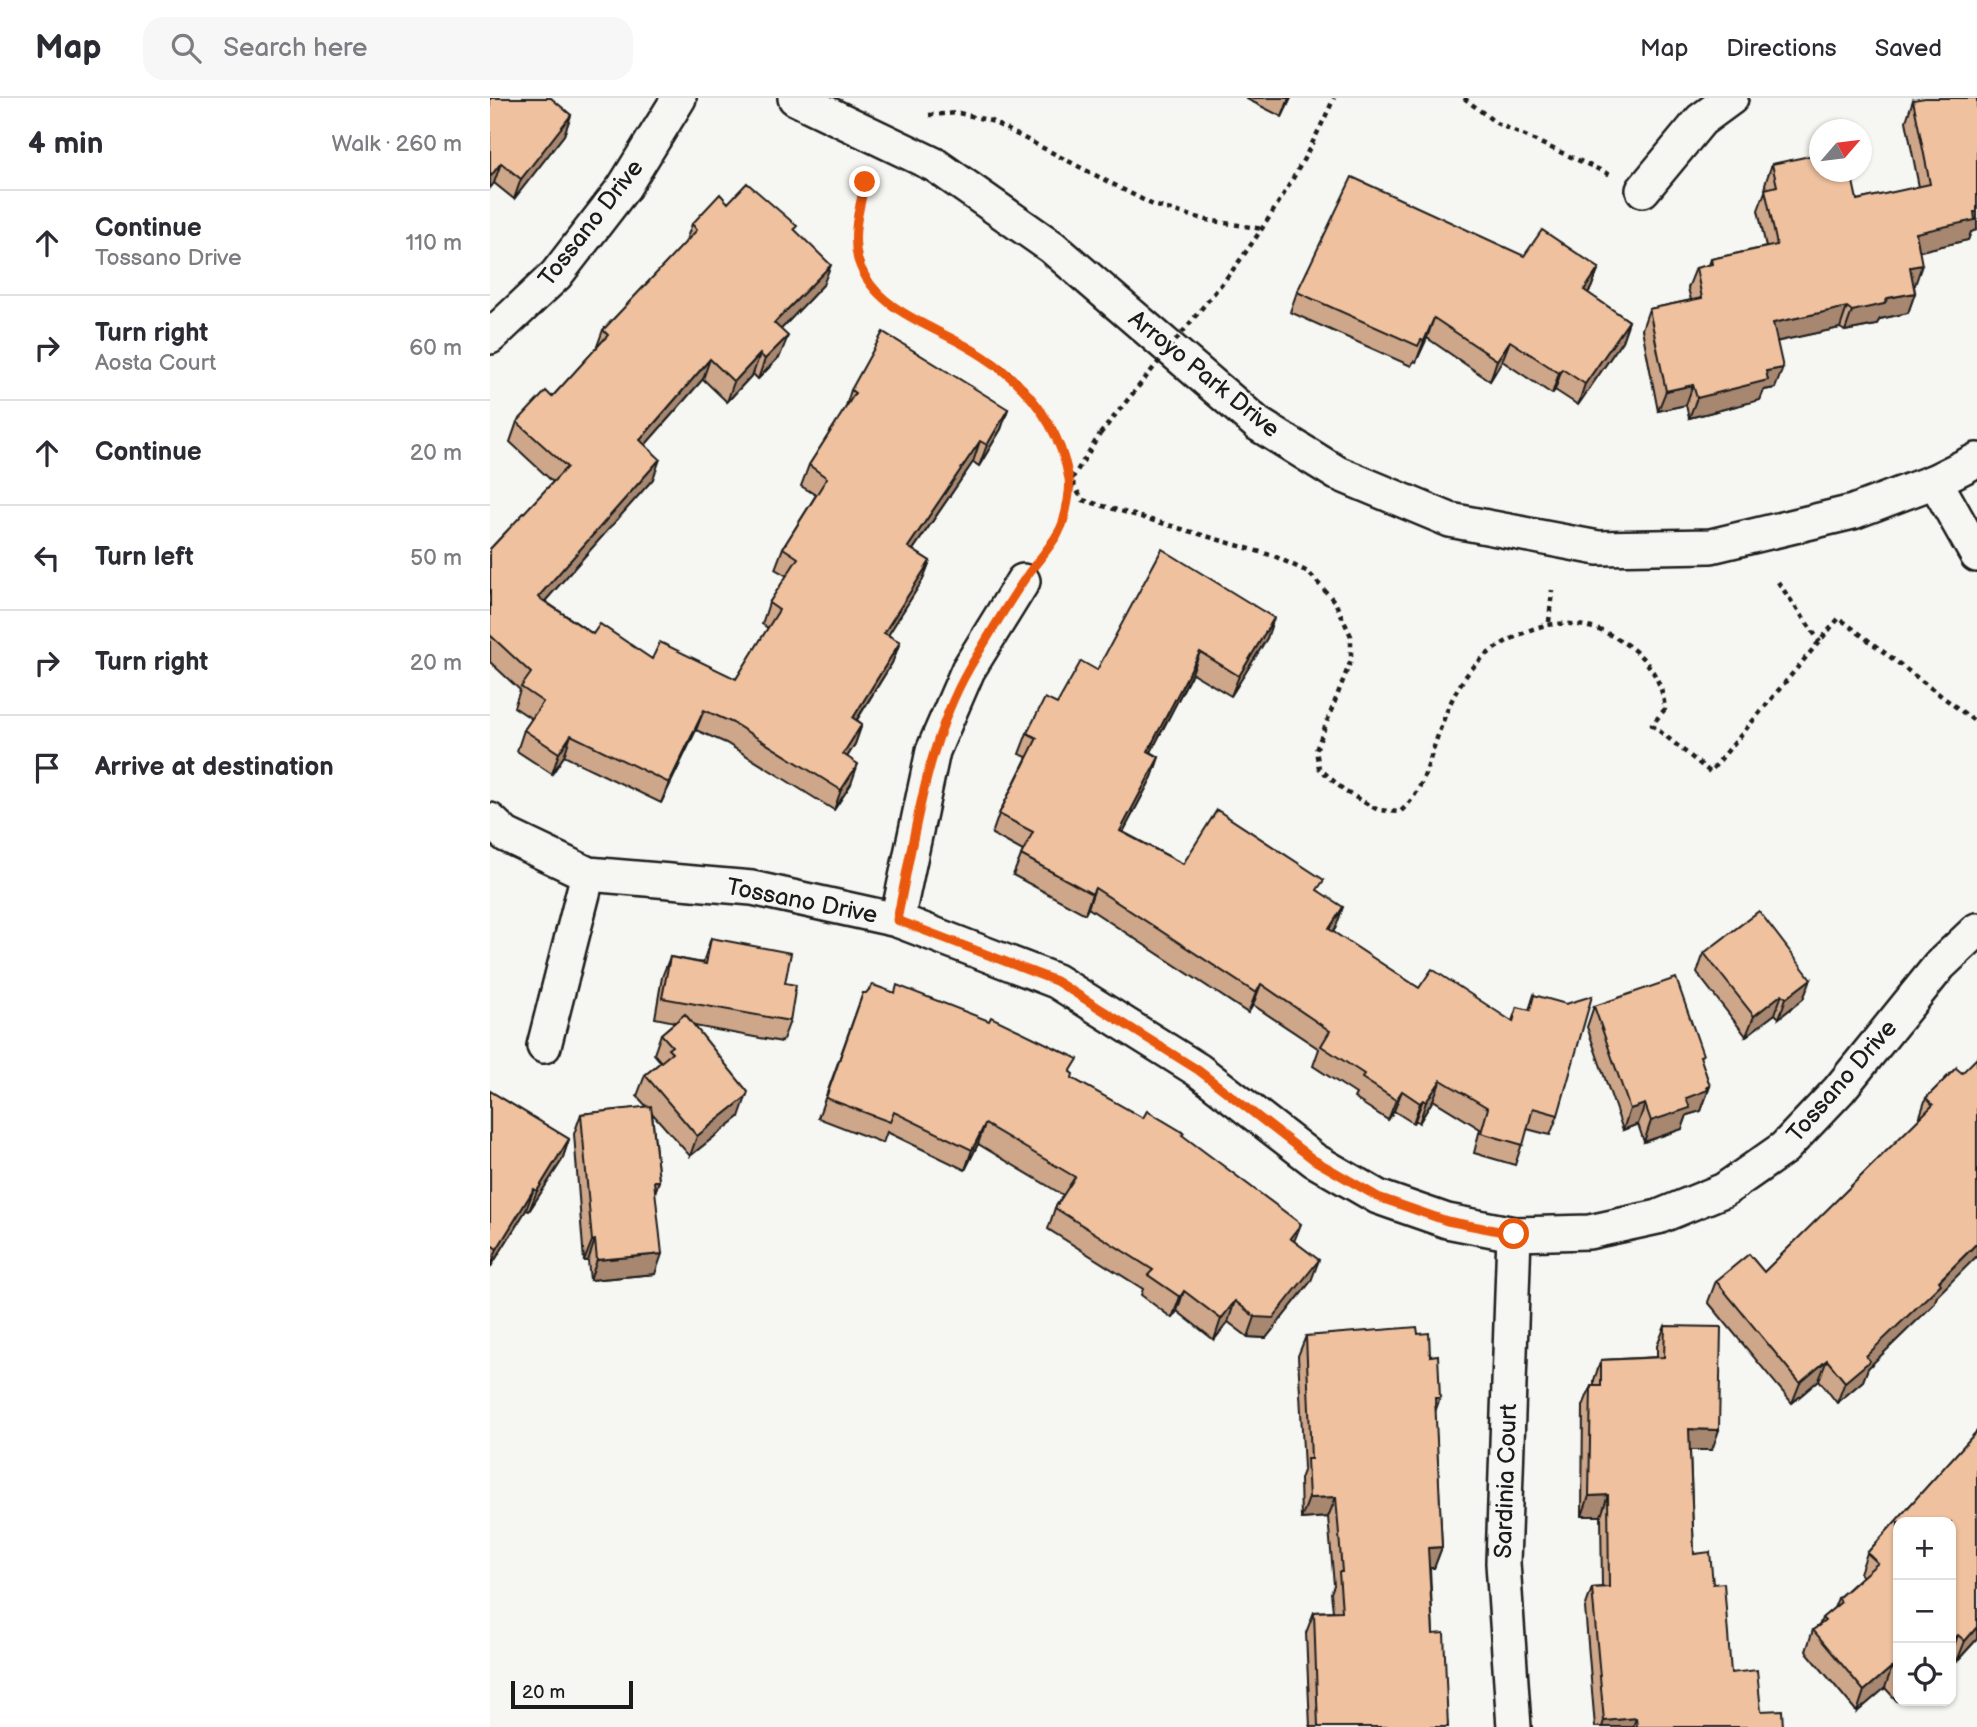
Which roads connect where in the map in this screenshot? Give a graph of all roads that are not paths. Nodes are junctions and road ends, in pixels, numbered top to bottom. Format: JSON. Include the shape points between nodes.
{"nodes":[{"id":1,"x":679,"y":98,"type":"edge"},
{"id":2,"x":794,"y":98,"type":"edge"},
{"id":3,"x":1731,"y":98,"type":"edge"},
{"id":4,"x":1643,"y":190,"type":"road end"},
{"id":5,"x":493,"y":330,"type":"edge"},
{"id":6,"x":1977,"y":460,"type":"edge"},
{"id":7,"x":1935,"y":481,"type":"junction"},
{"id":8,"x":1977,"y":555,"type":"edge"},
{"id":9,"x":1023,"y":581,"type":"road end"},
{"id":10,"x":490,"y":820,"type":"edge"},
{"id":11,"x":588,"y":874,"type":"junction"},
{"id":12,"x":897,"y":920,"type":"junction"},
{"id":13,"x":1977,"y":930,"type":"edge"},
{"id":14,"x":544,"y":1046,"type":"dead end"},
{"id":15,"x":1514,"y":1234,"type":"junction"},
{"id":16,"x":1514,"y":1727,"type":"edge"}],
"edges":[{"from":1,"to":5,"type":"street","name":"Tossano Drive","via":[[624,187],[556,275]]},
{"from":2,"to":7,"type":"street","name":"Arroyo Park Drive","via":[[935,166],[1052,247],[1258,424],[1337,474],[1450,520],[1598,548],[1712,546],[1853,512]]},
{"from":3,"to":4,"type":"street","via":[[1701,120]]},
{"from":6,"to":7,"type":"street","name":"Arroyo Park Drive"},
{"from":7,"to":8,"type":"street"},
{"from":9,"to":12,"type":"street","via":[[968,670],[933,751]]},
{"from":10,"to":11,"type":"street","name":"Tossano Drive","via":[[506,835]]},
{"from":11,"to":12,"type":"street","name":"Tossano Drive","via":[[752,888]]},
{"from":11,"to":14,"type":"street"},
{"from":12,"to":15,"type":"street","name":"Tossano Drive","via":[[1056,981],[1198,1070],[1314,1160],[1378,1197],[1447,1221]]},
{"from":13,"to":15,"type":"street","name":"Tossano Drive","via":[[1940,965],[1839,1090],[1783,1148],[1724,1190],[1658,1217],[1589,1232]]},
{"from":15,"to":16,"type":"street","name":"Sardinia Court","via":[[1503,1563]]}]}
